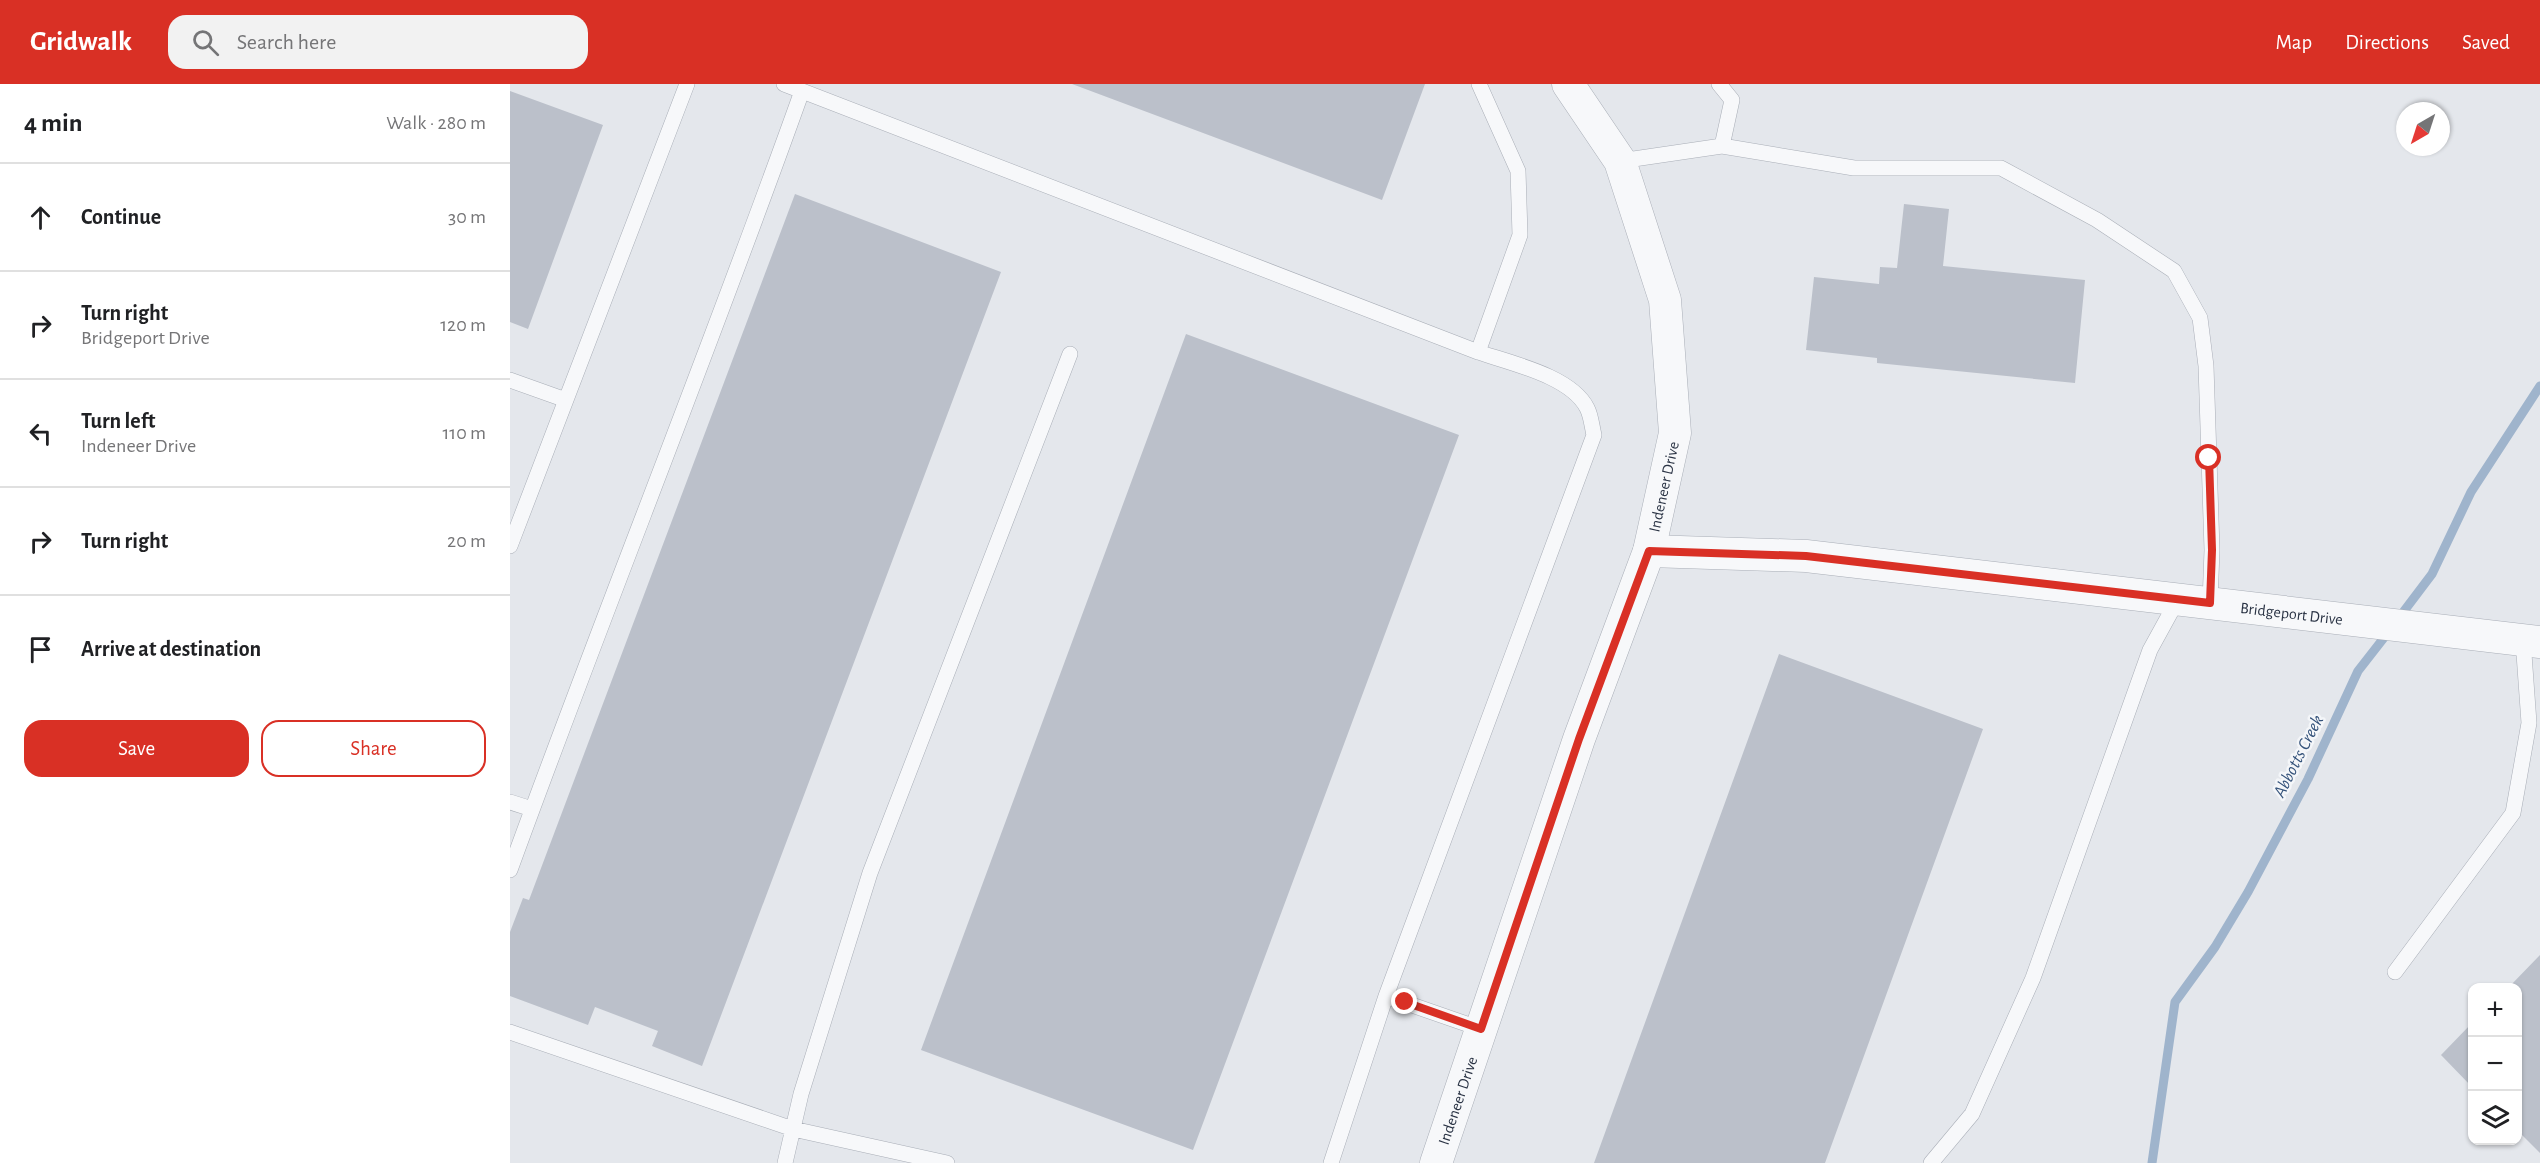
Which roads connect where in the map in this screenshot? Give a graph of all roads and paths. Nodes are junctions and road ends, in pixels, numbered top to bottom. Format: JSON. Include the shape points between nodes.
{"nodes":[{"id":1,"x":687,"y":84,"type":"edge"},
{"id":2,"x":784,"y":84,"type":"edge"},
{"id":3,"x":1479,"y":84,"type":"edge"},
{"id":4,"x":1568,"y":84,"type":"edge"},
{"id":5,"x":1719,"y":84,"type":"edge"},
{"id":6,"x":802,"y":91,"type":"junction"},
{"id":7,"x":1722,"y":146,"type":"junction"},
{"id":8,"x":1620,"y":160,"type":"junction"},
{"id":9,"x":1478,"y":352,"type":"junction"},
{"id":10,"x":1070,"y":354,"type":"dead end"},
{"id":11,"x":510,"y":380,"type":"edge"},
{"id":12,"x":566,"y":400,"type":"junction"},
{"id":13,"x":510,"y":546,"type":"edge"},
{"id":14,"x":1649,"y":551,"type":"junction"},
{"id":15,"x":2178,"y":599,"type":"junction"},
{"id":16,"x":2210,"y":603,"type":"junction"},
{"id":17,"x":2532,"y":641,"type":"edge"},
{"id":18,"x":510,"y":802,"type":"edge"},
{"id":19,"x":532,"y":809,"type":"junction"},
{"id":20,"x":510,"y":870,"type":"edge"},
{"id":21,"x":2395,"y":972,"type":"dead end"},
{"id":22,"x":1386,"y":996,"type":"junction"},
{"id":23,"x":1481,"y":1029,"type":"junction"},
{"id":24,"x":510,"y":1032,"type":"edge"},
{"id":25,"x":793,"y":1129,"type":"junction"},
{"id":26,"x":785,"y":1163,"type":"edge"},
{"id":27,"x":947,"y":1163,"type":"edge"},
{"id":28,"x":1331,"y":1163,"type":"edge"},
{"id":29,"x":1436,"y":1163,"type":"edge"},
{"id":30,"x":1931,"y":1163,"type":"edge"}],
"edges":[{"from":1,"to":12,"type":"lane"},
{"from":2,"to":6,"type":"lane"},
{"from":3,"to":9,"type":"lane","via":[[1518,171],[1520,235]]},
{"from":4,"to":8,"type":"street","name":"Indeneer Drive"},
{"from":5,"to":7,"type":"lane","via":[[1732,100]]},
{"from":6,"to":9,"type":"lane"},
{"from":6,"to":19,"type":"lane"},
{"from":7,"to":8,"type":"lane"},
{"from":7,"to":16,"type":"lane","via":[[1854,168],[2001,168],[2097,220],[2174,271],[2200,318],[2206,366]]},
{"from":8,"to":14,"type":"street","name":"Indeneer Drive","via":[[1665,300],[1675,433]]},
{"from":9,"to":22,"type":"lane","via":[[1560,381],[1588,409],[1594,435]]},
{"from":10,"to":25,"type":"lane","via":[[870,873]]},
{"from":11,"to":12,"type":"lane"},
{"from":12,"to":13,"type":"lane"},
{"from":14,"to":15,"type":"street","name":"Bridgeport Drive","via":[[1806,556]]},
{"from":14,"to":23,"type":"street","name":"Indeneer Drive","via":[[1579,739]]},
{"from":15,"to":16,"type":"street","name":"Bridgeport Drive"},
{"from":15,"to":30,"type":"lane","via":[[2150,650],[2033,978],[1972,1114]]},
{"from":16,"to":17,"type":"street","name":"Bridgeport Drive"},
{"from":17,"to":21,"type":"lane","via":[[2529,723],[2513,813]]},
{"from":18,"to":19,"type":"lane"},
{"from":19,"to":20,"type":"lane"},
{"from":22,"to":23,"type":"lane"},
{"from":22,"to":28,"type":"lane"},
{"from":23,"to":29,"type":"street","name":"Indeneer Drive"},
{"from":24,"to":25,"type":"lane"},
{"from":25,"to":26,"type":"lane"},
{"from":25,"to":27,"type":"lane"}]}
